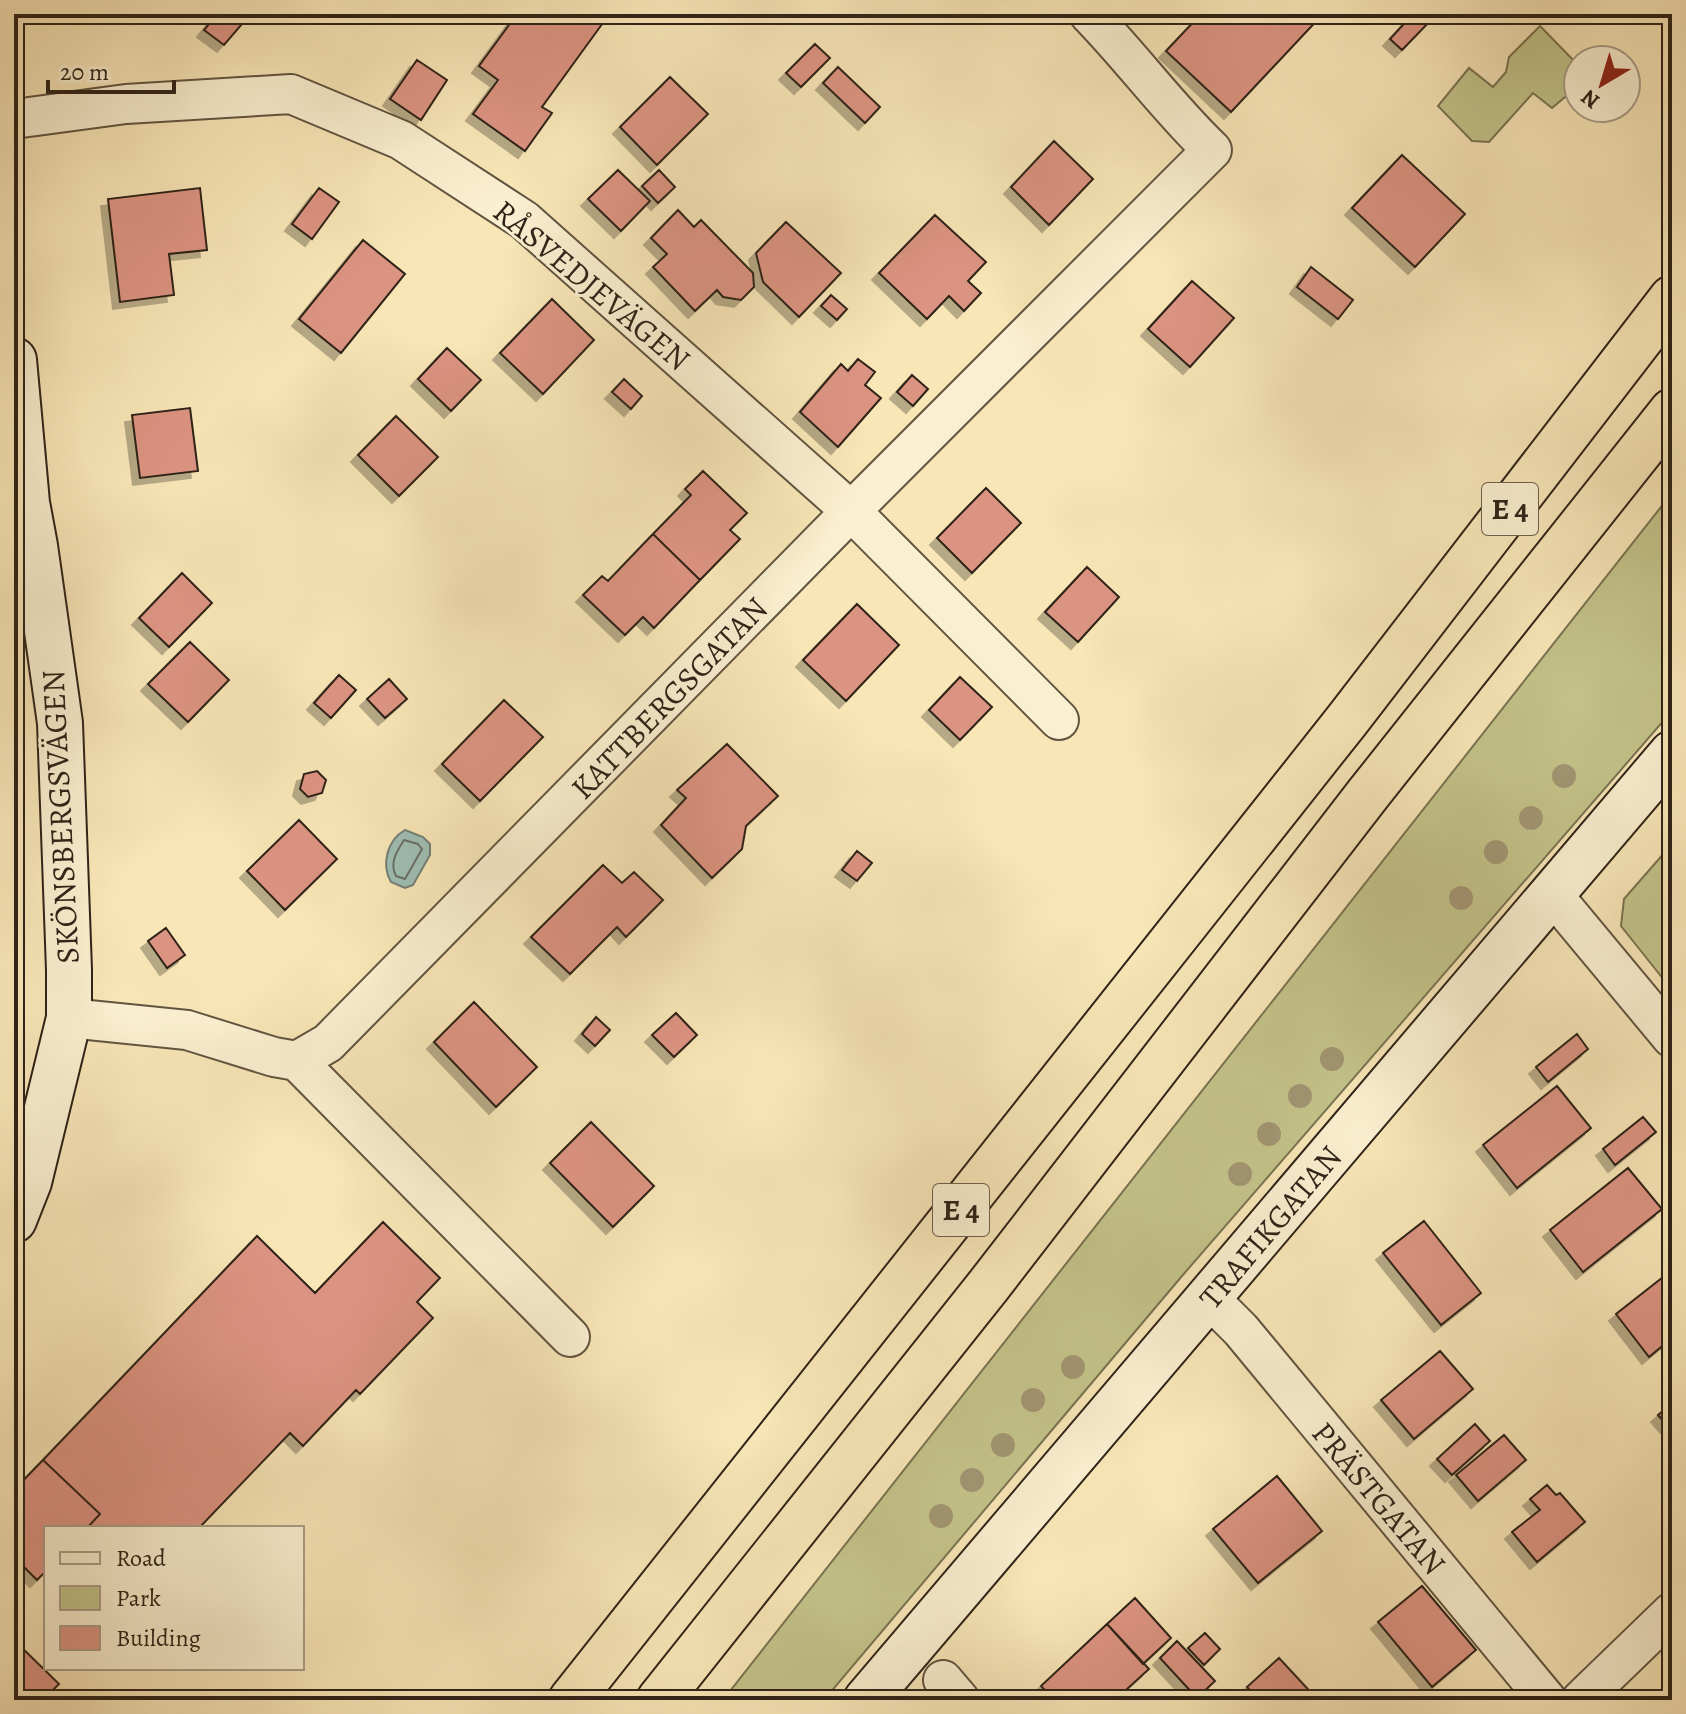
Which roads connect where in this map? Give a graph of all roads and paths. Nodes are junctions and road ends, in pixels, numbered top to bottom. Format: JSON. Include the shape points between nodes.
{"nodes":[{"id":1,"x":1089,"y":14,"type":"edge"},
{"id":2,"x":14,"y":119,"type":"edge"},
{"id":3,"x":1672,"y":298,"type":"edge"},
{"id":4,"x":14,"y":360,"type":"edge"},
{"id":5,"x":1672,"y":411,"type":"edge"},
{"id":6,"x":851,"y":511,"type":"junction"},
{"id":7,"x":1059,"y":720,"type":"dead end"},
{"id":8,"x":1672,"y":753,"type":"edge"},
{"id":9,"x":1553,"y":895,"type":"junction"},
{"id":10,"x":69,"y":1018,"type":"junction"},
{"id":11,"x":1672,"y":1038,"type":"edge"},
{"id":12,"x":297,"y":1061,"type":"junction"},
{"id":13,"x":14,"y":1220,"type":"edge"},
{"id":14,"x":1209,"y":1298,"type":"junction"},
{"id":15,"x":570,"y":1337,"type":"dead end"},
{"id":16,"x":1672,"y":1612,"type":"edge"},
{"id":17,"x":571,"y":1700,"type":"edge"},
{"id":18,"x":659,"y":1700,"type":"edge"},
{"id":19,"x":866,"y":1700,"type":"edge"},
{"id":20,"x":1547,"y":1700,"type":"edge"},
{"id":21,"x":1581,"y":1700,"type":"edge"}],
"edges":[{"from":1,"to":6,"type":"street","name":"KATTBERGSGATAN","via":[[1212,150]]},
{"from":2,"to":6,"type":"street","name":"RÅSVEDJEVÄGEN","via":[[126,104],[291,94],[401,140],[524,220]]},
{"from":3,"to":17,"type":"highway","number":"E 4","via":[[1348,719]]},
{"from":4,"to":10,"type":"main road","name":"SKÖNSBERGSVÄGEN","via":[[27,503],[60,723]]},
{"from":5,"to":18,"type":"highway","number":"E 4"},
{"from":6,"to":7,"type":"street","name":"RÅSVEDJEVÄGEN"},
{"from":6,"to":12,"type":"street","name":"KATTBERGSGATAN","via":[[328,1043]]},
{"from":8,"to":9,"type":"main road","name":"TRAFIKGATAN"},
{"from":9,"to":11,"type":"street"},
{"from":9,"to":14,"type":"main road","name":"TRAFIKGATAN"},
{"from":10,"to":12,"type":"street","via":[[187,1030]]},
{"from":10,"to":13,"type":"main road","name":"SKÖNSBERGSVÄGEN","via":[[29,1182]]},
{"from":12,"to":15,"type":"street"},
{"from":14,"to":19,"type":"main road","name":"TRAFIKGATAN"},
{"from":14,"to":20,"type":"street","name":"PRÄSTGATAN"},
{"from":16,"to":21,"type":"street"}]}
